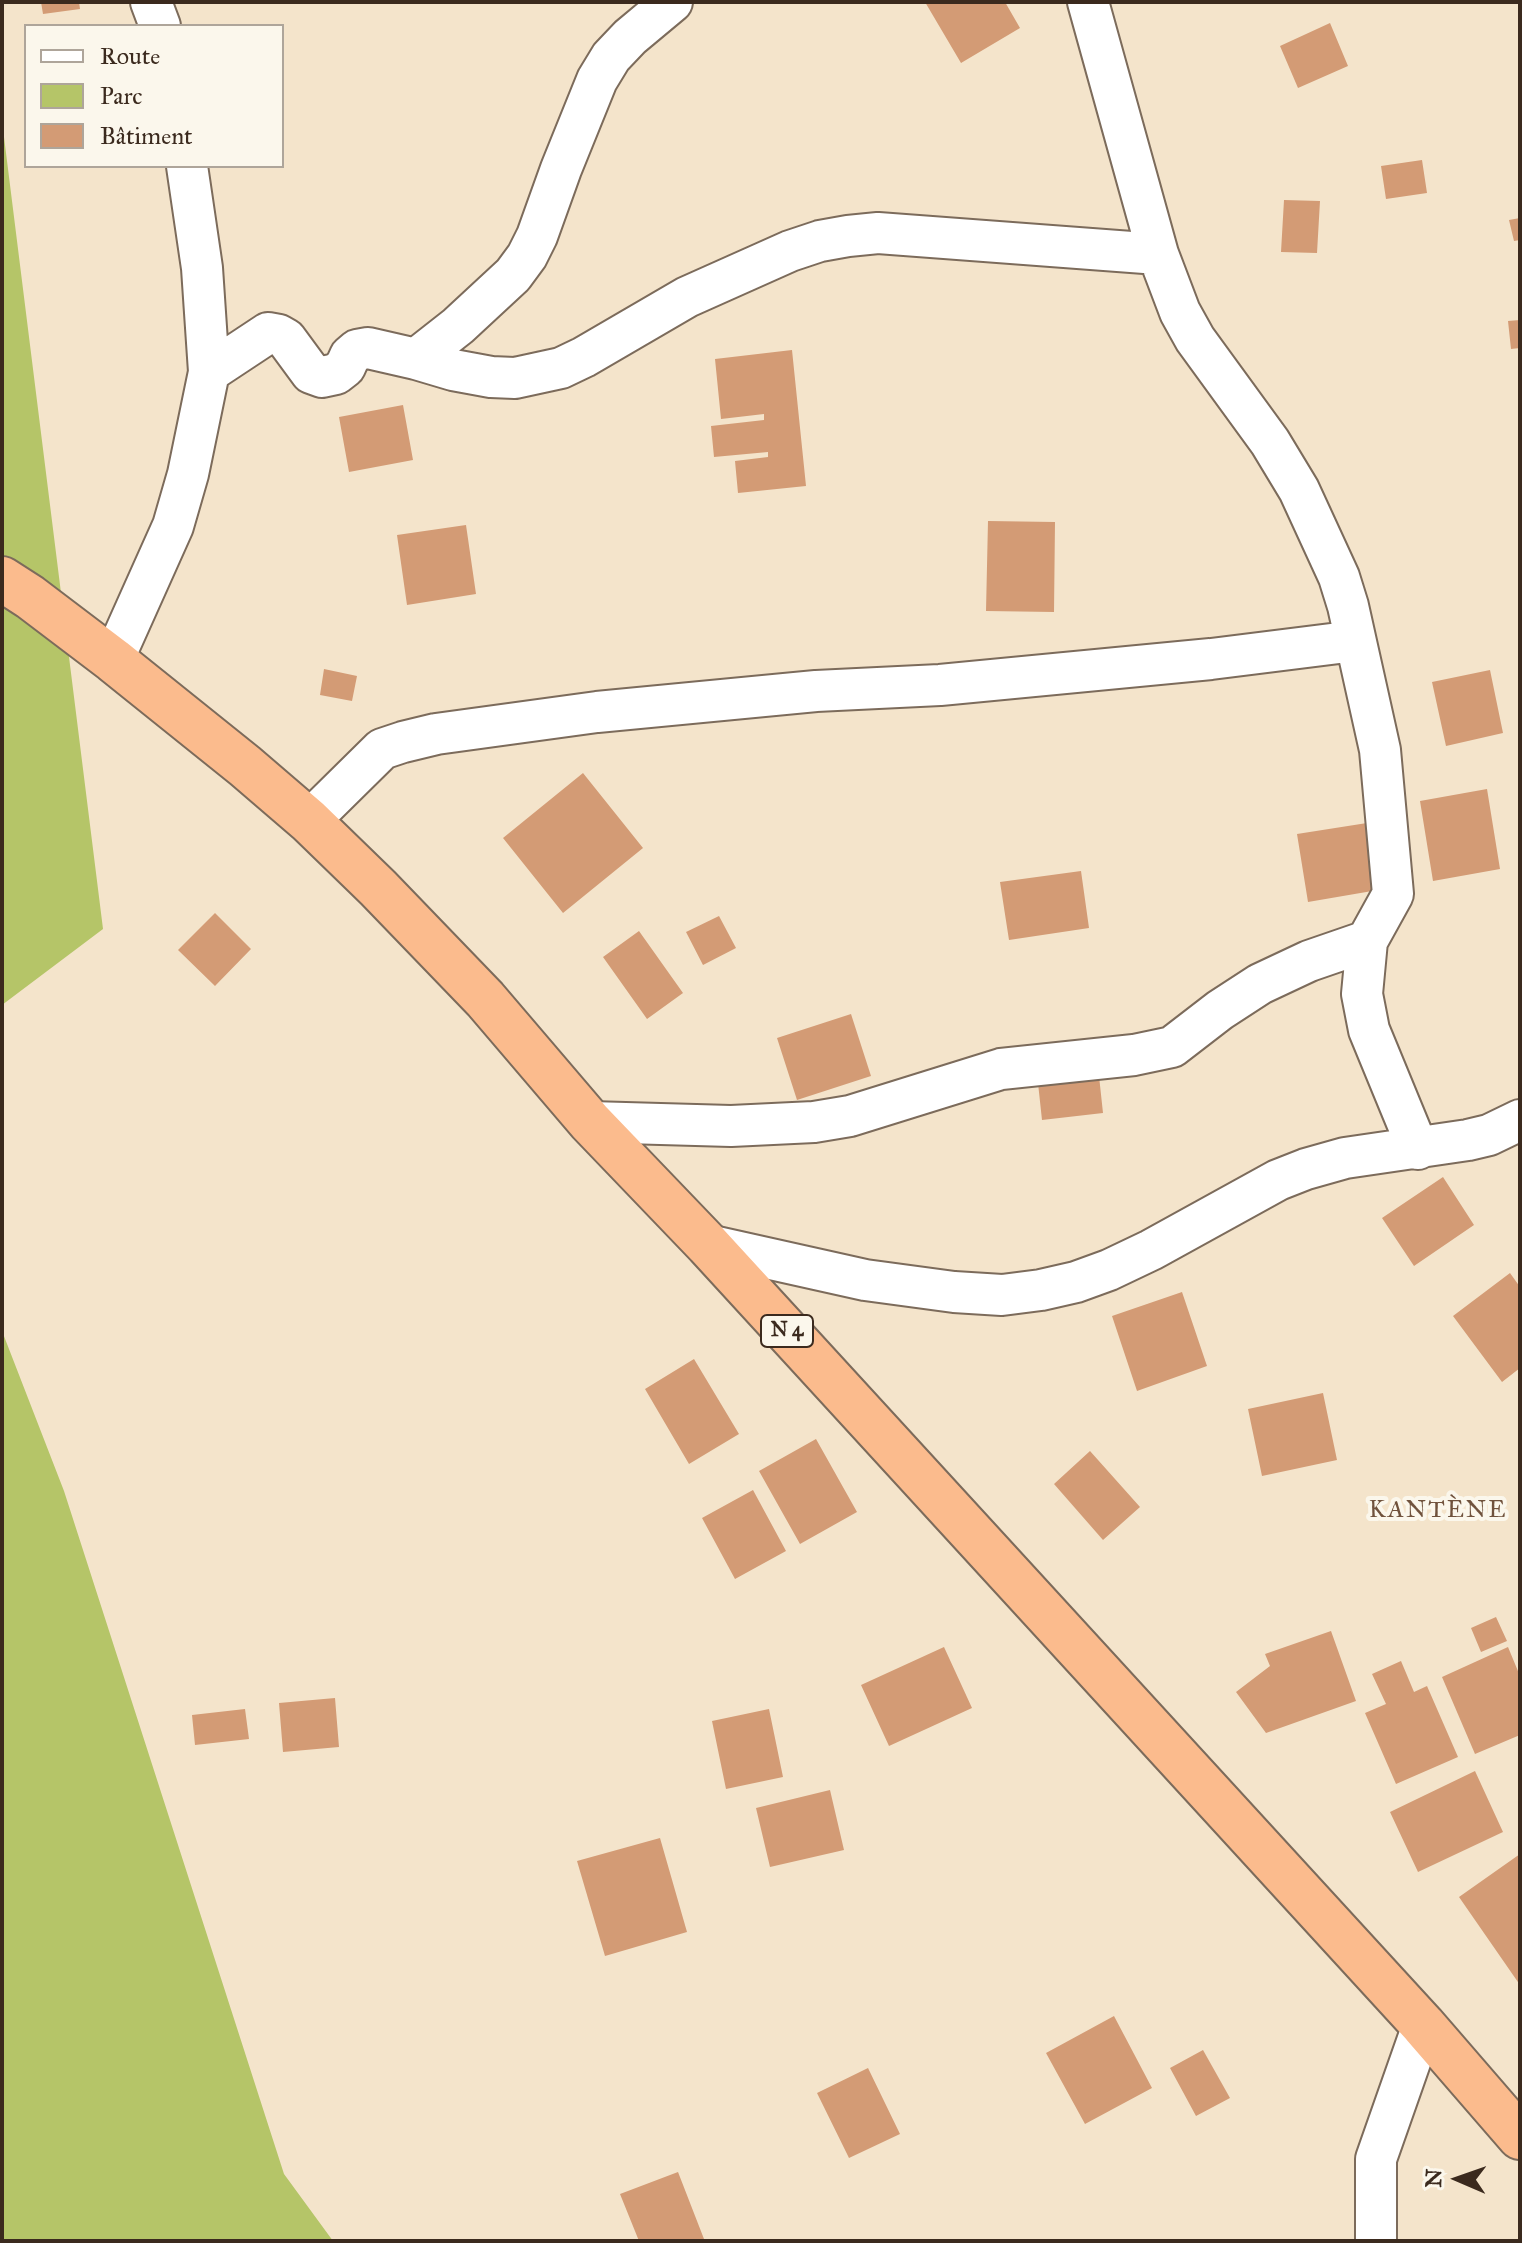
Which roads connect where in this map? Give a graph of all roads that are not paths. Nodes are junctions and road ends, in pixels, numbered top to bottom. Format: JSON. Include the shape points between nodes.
{"nodes":[{"id":1,"x":151,"y":2,"type":"edge"},
{"id":2,"x":672,"y":2,"type":"edge"},
{"id":3,"x":1088,"y":2,"type":"edge"},
{"id":4,"x":159,"y":24,"type":"edge"},
{"id":5,"x":187,"y":168,"type":"edge"},
{"id":6,"x":1158,"y":254,"type":"junction"},
{"id":7,"x":416,"y":359,"type":"junction"},
{"id":8,"x":209,"y":372,"type":"junction"},
{"id":9,"x":2,"y":579,"type":"edge"},
{"id":10,"x":1355,"y":641,"type":"junction"},
{"id":11,"x":113,"y":660,"type":"junction"},
{"id":12,"x":309,"y":821,"type":"junction"},
{"id":13,"x":1367,"y":941,"type":"junction"},
{"id":14,"x":1520,"y":1120,"type":"edge"},
{"id":15,"x":590,"y":1122,"type":"junction"},
{"id":16,"x":1418,"y":1149,"type":"junction"},
{"id":17,"x":708,"y":1245,"type":"junction"},
{"id":18,"x":1423,"y":2025,"type":"junction"},
{"id":19,"x":1520,"y":2137,"type":"edge"},
{"id":20,"x":1376,"y":2241,"type":"edge"}],
"edges":[{"from":1,"to":4,"type":"street"},
{"from":2,"to":7,"type":"street","via":[[630,37],[597,80],[527,256],[513,275]]},
{"from":3,"to":6,"type":"street"},
{"from":5,"to":8,"type":"street","via":[[202,268]]},
{"from":6,"to":7,"type":"street","via":[[892,234],[848,236],[790,251],[687,297],[561,368],[515,378],[491,377]]},
{"from":6,"to":10,"type":"street","via":[[1195,339],[1299,490],[1339,577]]},
{"from":7,"to":8,"type":"street","via":[[357,350],[336,374],[322,377],[311,373],[286,339],[268,333]]},
{"from":8,"to":11,"type":"street","via":[[173,526]]},
{"from":9,"to":11,"type":"highway","number":"N 4"},
{"from":10,"to":12,"type":"street","via":[[940,685],[597,712],[436,734],[382,749]]},
{"from":10,"to":13,"type":"street","via":[[1380,750],[1393,894]]},
{"from":11,"to":12,"type":"highway","number":"N 4"},
{"from":12,"to":15,"type":"highway","number":"N 4","via":[[485,999]]},
{"from":13,"to":15,"type":"street","via":[[1260,984],[1172,1047],[1001,1069],[850,1116],[814,1122]]},
{"from":13,"to":16,"type":"street","via":[[1362,994],[1369,1030]]},
{"from":14,"to":16,"type":"street","via":[[1489,1135]]},
{"from":15,"to":17,"type":"highway","number":"N 4"},
{"from":16,"to":17,"type":"street","via":[[1306,1169],[1123,1263],[1041,1290],[1002,1295],[918,1287]]},
{"from":17,"to":18,"type":"highway","number":"N 4"},
{"from":18,"to":19,"type":"highway","number":"N 4"},
{"from":18,"to":20,"type":"street","via":[[1376,2159]]}]}
